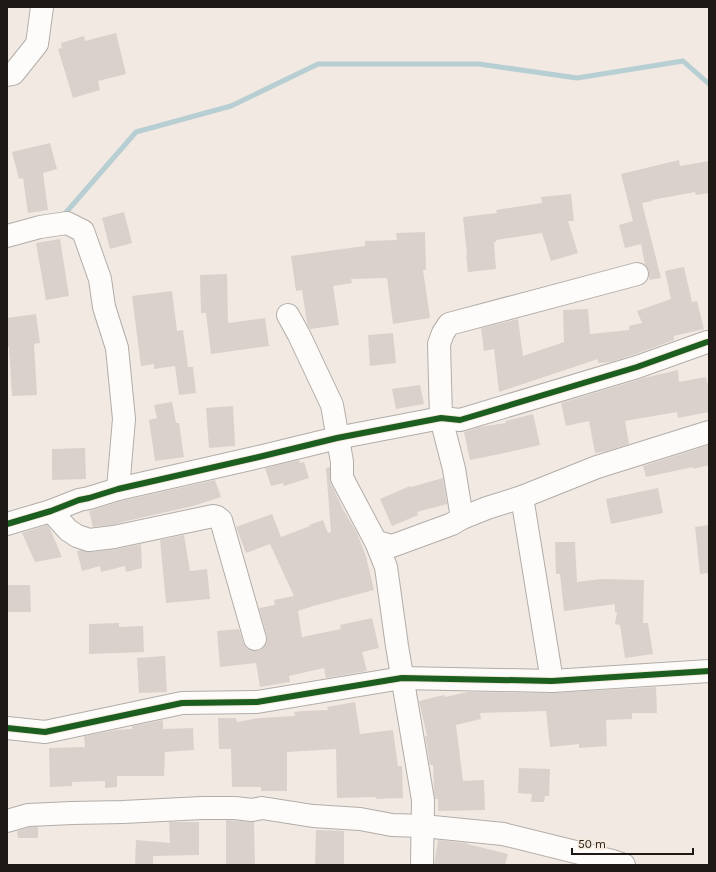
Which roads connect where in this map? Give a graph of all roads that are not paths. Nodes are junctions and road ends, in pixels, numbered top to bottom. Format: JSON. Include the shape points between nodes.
{"nodes":[{"id":1,"x":42,"y":7,"type":"edge"},
{"id":2,"x":7,"y":75,"type":"edge"},
{"id":3,"x":7,"y":236,"type":"edge"},
{"id":4,"x":637,"y":274,"type":"dead end"},
{"id":5,"x":288,"y":315,"type":"dead end"},
{"id":6,"x":706,"y":342,"type":"dead end"},
{"id":7,"x":441,"y":418,"type":"junction"},
{"id":8,"x":709,"y":432,"type":"edge"},
{"id":9,"x":338,"y":438,"type":"junction"},
{"id":10,"x":118,"y":489,"type":"junction"},
{"id":11,"x":522,"y":498,"type":"junction"},
{"id":12,"x":51,"y":511,"type":"junction"},
{"id":13,"x":462,"y":518,"type":"junction"},
{"id":14,"x":7,"y":524,"type":"edge"},
{"id":15,"x":376,"y":542,"type":"junction"},
{"id":16,"x":255,"y":639,"type":"dead end"},
{"id":17,"x":709,"y":671,"type":"edge"},
{"id":18,"x":402,"y":678,"type":"junction"},
{"id":19,"x":552,"y":681,"type":"junction"},
{"id":20,"x":7,"y":728,"type":"edge"},
{"id":21,"x":7,"y":821,"type":"edge"},
{"id":22,"x":423,"y":826,"type":"junction"},
{"id":23,"x":422,"y":865,"type":"edge"},
{"id":24,"x":624,"y":865,"type":"edge"}],
"edges":[{"from":1,"to":2,"type":"street","via":[[37,44],[13,74]]},
{"from":3,"to":10,"type":"street","via":[[67,223],[83,231],[100,279],[104,306],[117,348],[124,419]]},
{"from":4,"to":7,"type":"street","via":[[449,324],[439,344]]},
{"from":5,"to":9,"type":"street","via":[[332,405]]},
{"from":6,"to":7,"type":"street","via":[[637,367],[460,420]]},
{"from":7,"to":9,"type":"street"},
{"from":7,"to":13,"type":"street","via":[[454,469]]},
{"from":8,"to":11,"type":"street","via":[[597,467]]},
{"from":9,"to":10,"type":"street"},
{"from":9,"to":15,"type":"street","via":[[342,478]]},
{"from":10,"to":12,"type":"street"},
{"from":11,"to":13,"type":"street"},
{"from":11,"to":19,"type":"street"},
{"from":12,"to":14,"type":"street"},
{"from":12,"to":16,"type":"street","via":[[68,530],[89,540],[213,516],[219,518]]},
{"from":13,"to":15,"type":"street","via":[[392,546]]},
{"from":15,"to":18,"type":"street","via":[[386,567]]},
{"from":17,"to":19,"type":"street"},
{"from":18,"to":19,"type":"street"},
{"from":18,"to":20,"type":"street","via":[[257,702],[182,703],[45,732]]},
{"from":18,"to":22,"type":"street","via":[[423,800]]},
{"from":21,"to":22,"type":"street","via":[[28,815],[262,808],[313,816]]},
{"from":22,"to":23,"type":"street"},
{"from":22,"to":24,"type":"street","via":[[503,834]]}]}
